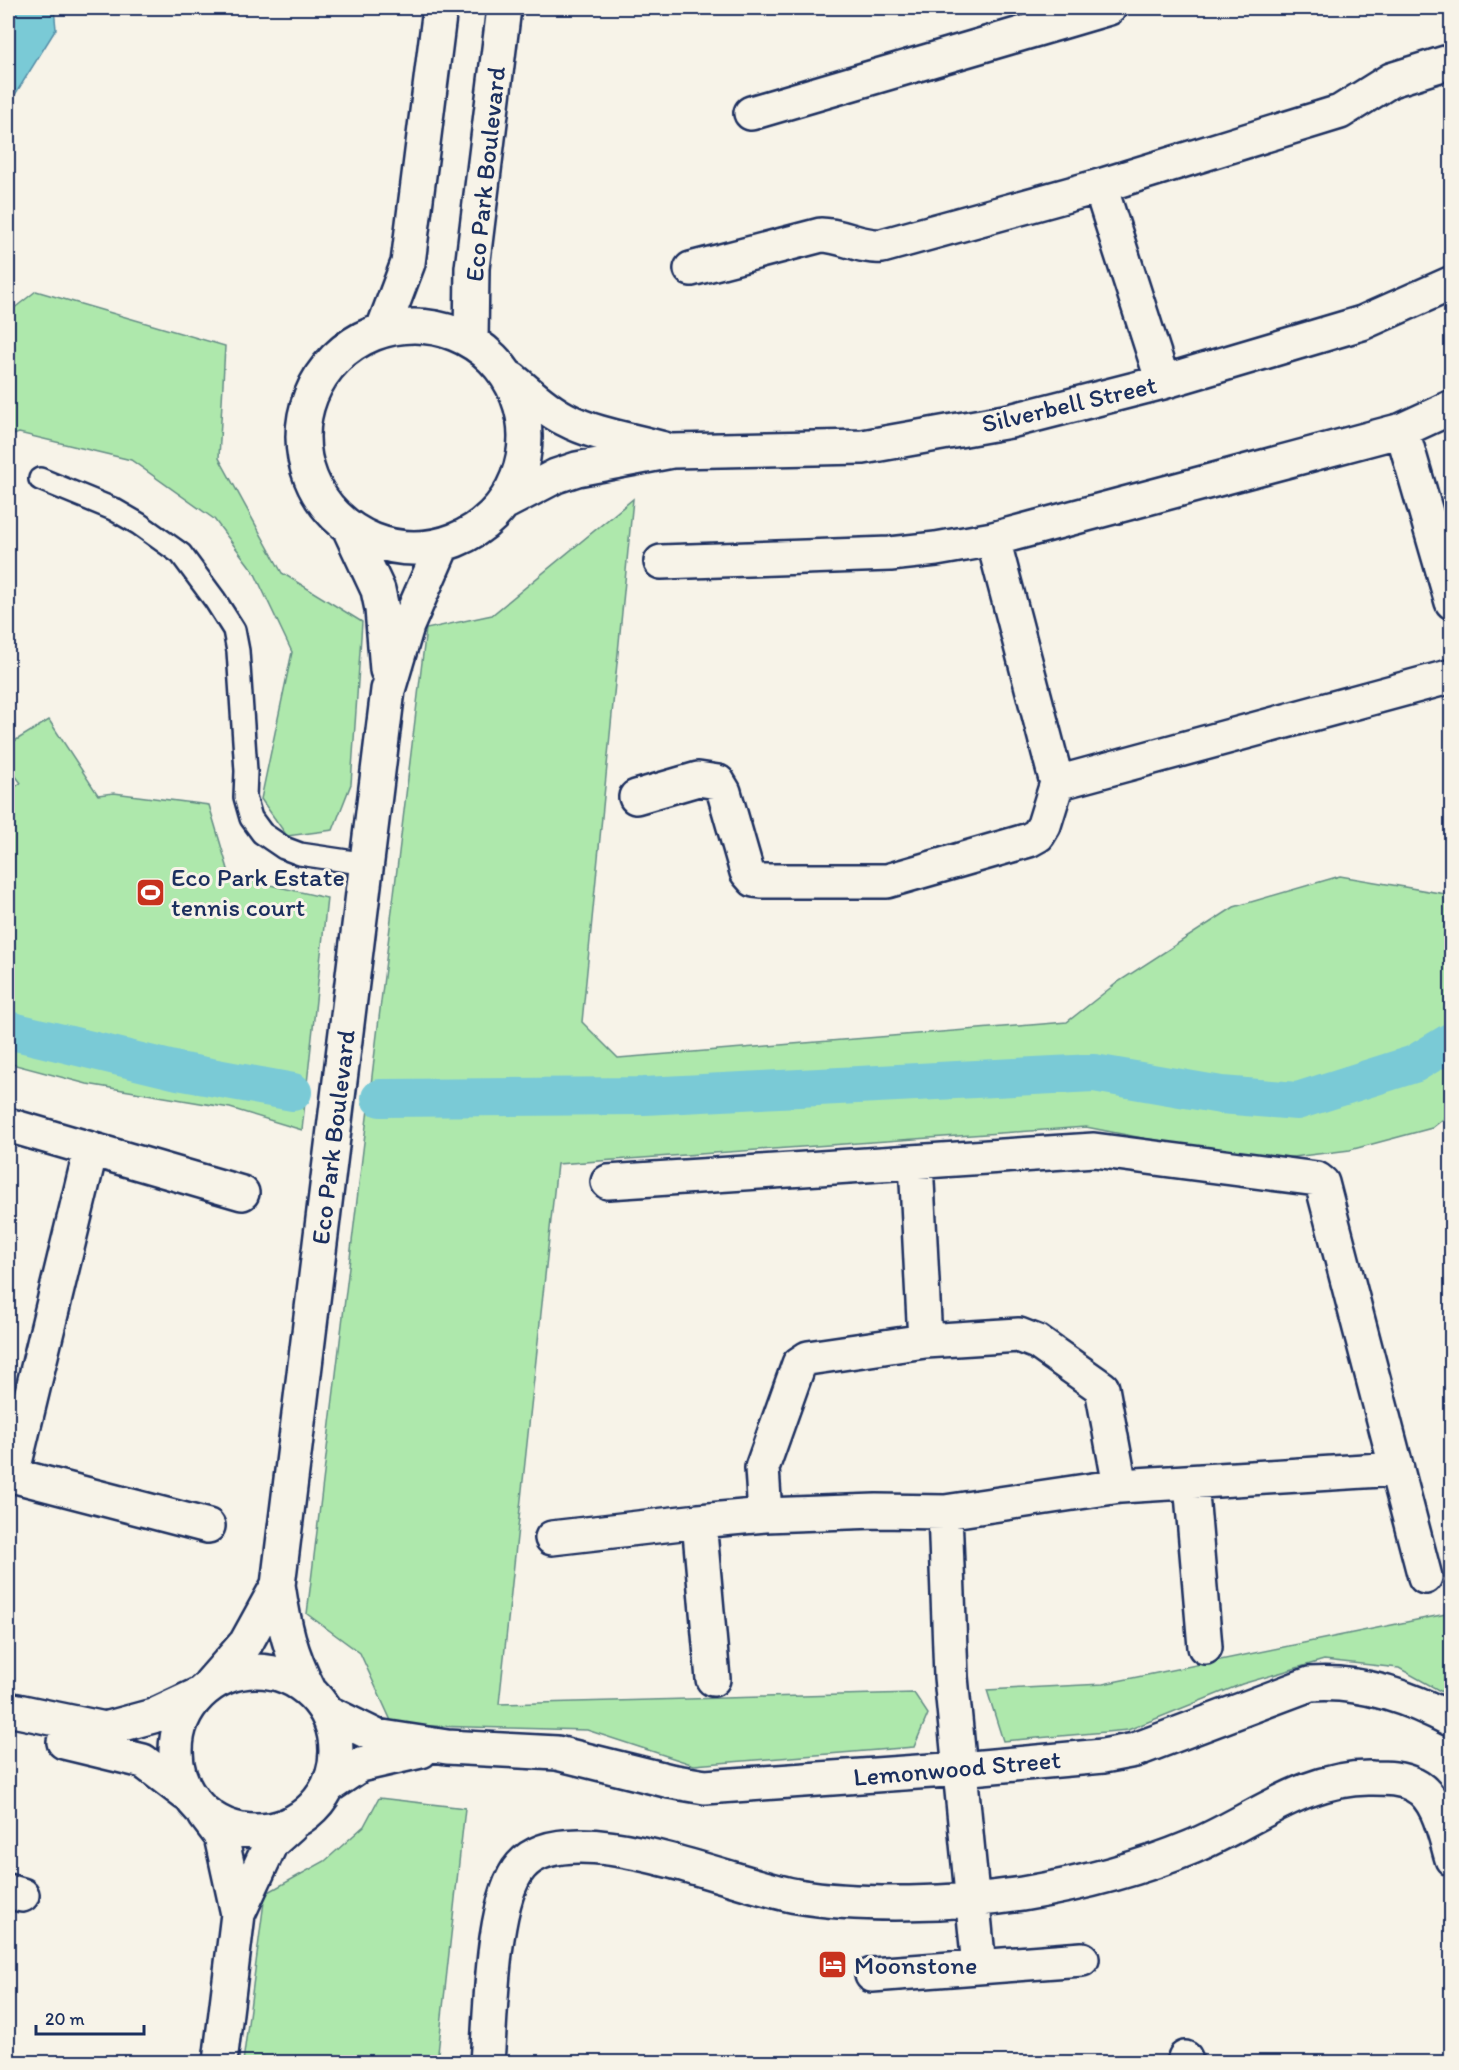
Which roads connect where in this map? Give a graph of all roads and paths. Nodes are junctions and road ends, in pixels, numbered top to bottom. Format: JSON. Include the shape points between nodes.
{"nodes":[{"id":1,"x":440,"y":8,"type":"edge"},
{"id":2,"x":504,"y":8,"type":"edge"},
{"id":3,"x":1109,"y":8,"type":"edge"},
{"id":4,"x":1073,"y":13,"type":"edge"},
{"id":5,"x":1452,"y":61,"type":"edge"},
{"id":6,"x":751,"y":113,"type":"dead end"},
{"id":7,"x":1100,"y":186,"type":"junction"},
{"id":8,"x":691,"y":269,"type":"dead end"},
{"id":9,"x":1452,"y":283,"type":"edge"},
{"id":10,"x":383,"y":329,"type":"junction"},
{"id":11,"x":471,"y":340,"type":"junction"},
{"id":12,"x":509,"y":376,"type":"junction"},
{"id":13,"x":1163,"y":382,"type":"junction"},
{"id":14,"x":1452,"y":407,"type":"edge"},
{"id":15,"x":1402,"y":430,"type":"junction"},
{"id":16,"x":672,"y":451,"type":"junction"},
{"id":17,"x":40,"y":479,"type":"dead end"},
{"id":18,"x":506,"y":502,"type":"junction"},
{"id":19,"x":349,"y":528,"type":"junction"},
{"id":20,"x":993,"y":539,"type":"junction"},
{"id":21,"x":442,"y":546,"type":"junction"},
{"id":22,"x":661,"y":562,"type":"dead end"},
{"id":23,"x":1452,"y":602,"type":"edge"},
{"id":24,"x":1452,"y":676,"type":"edge"},
{"id":25,"x":388,"y":690,"type":"junction"},
{"id":26,"x":1057,"y":783,"type":"junction"},
{"id":27,"x":636,"y":797,"type":"dead end"},
{"id":28,"x":367,"y":864,"type":"junction"},
{"id":29,"x":8,"y":1125,"type":"edge"},
{"id":30,"x":91,"y":1149,"type":"junction"},
{"id":31,"x":916,"y":1162,"type":"junction"},
{"id":32,"x":608,"y":1182,"type":"dead end"},
{"id":33,"x":242,"y":1193,"type":"dead end"},
{"id":34,"x":925,"y":1341,"type":"junction"},
{"id":35,"x":1397,"y":1469,"type":"junction"},
{"id":36,"x":10,"y":1474,"type":"edge"},
{"id":37,"x":1191,"y":1482,"type":"junction"},
{"id":38,"x":1120,"y":1486,"type":"junction"},
{"id":39,"x":945,"y":1512,"type":"junction"},
{"id":40,"x":765,"y":1515,"type":"junction"},
{"id":41,"x":699,"y":1521,"type":"junction"},
{"id":42,"x":208,"y":1526,"type":"dead end"},
{"id":43,"x":552,"y":1538,"type":"dead end"},
{"id":44,"x":1425,"y":1577,"type":"dead end"},
{"id":45,"x":278,"y":1584,"type":"junction"},
{"id":46,"x":1205,"y":1647,"type":"dead end"},
{"id":47,"x":713,"y":1679,"type":"dead end"},
{"id":48,"x":204,"y":1690,"type":"junction"},
{"id":49,"x":318,"y":1701,"type":"junction"},
{"id":50,"x":8,"y":1709,"type":"edge"},
{"id":51,"x":1452,"y":1720,"type":"edge"},
{"id":52,"x":8,"y":1731,"type":"edge"},
{"id":53,"x":447,"y":1747,"type":"junction"},
{"id":54,"x":960,"y":1770,"type":"junction"},
{"id":55,"x":330,"y":1785,"type":"junction"},
{"id":56,"x":196,"y":1804,"type":"junction"},
{"id":57,"x":291,"y":1825,"type":"junction"},
{"id":58,"x":1452,"y":1859,"type":"edge"},
{"id":59,"x":973,"y":1901,"type":"junction"},
{"id":60,"x":238,"y":1914,"type":"junction"},
{"id":61,"x":1082,"y":1959,"type":"dead end"},
{"id":62,"x":979,"y":1967,"type":"junction"},
{"id":63,"x":872,"y":1975,"type":"dead end"},
{"id":64,"x":220,"y":2062,"type":"edge"},
{"id":65,"x":487,"y":2062,"type":"edge"}],
"edges":[{"from":1,"to":10,"type":"street","via":[[408,263]]},
{"from":2,"to":11,"type":"street","name":"Eco Park Boulevard","via":[[472,268]]},
{"from":3,"to":4,"type":"street"},
{"from":4,"to":6,"type":"street"},
{"from":5,"to":7,"type":"street","via":[[1391,80],[1340,112]]},
{"from":7,"to":8,"type":"street","via":[[882,246],[821,235]]},
{"from":7,"to":13,"type":"street"},
{"from":9,"to":13,"type":"street","name":"Silverbell Street","via":[[1362,323]]},
{"from":10,"to":11,"type":"street","via":[[413,325],[443,329]]},
{"from":10,"to":19,"type":"street","via":[[351,345],[325,369],[308,401],[302,436],[307,471],[324,503]]},
{"from":11,"to":12,"type":"street","name":"Silverbell Street"},
{"from":12,"to":16,"type":"street","name":"Silverbell Street","via":[[550,411],[567,420]]},
{"from":12,"to":18,"type":"street","via":[[523,406],[527,440],[521,473]]},
{"from":13,"to":16,"type":"street","name":"Silverbell Street","via":[[1010,421],[863,447]]},
{"from":14,"to":15,"type":"street"},
{"from":15,"to":20,"type":"street"},
{"from":15,"to":23,"type":"street"},
{"from":16,"to":18,"type":"street","name":"Silverbell Street","via":[[577,469]]},
{"from":17,"to":28,"type":"lane","via":[[113,509],[181,554],[234,630],[245,797],[251,818],[262,833],[300,854]]},
{"from":18,"to":21,"type":"street","via":[[478,530]]},
{"from":19,"to":21,"type":"street","via":[[388,545],[409,549]]},
{"from":19,"to":25,"type":"street","name":"Eco Park Boulevard","via":[[378,590]]},
{"from":20,"to":22,"type":"street","via":[[890,554]]},
{"from":20,"to":26,"type":"street"},
{"from":21,"to":25,"type":"street","name":"Eco Park Boulevard","via":[[407,626]]},
{"from":24,"to":26,"type":"street"},
{"from":25,"to":28,"type":"street","name":"Eco Park Boulevard"},
{"from":26,"to":27,"type":"street","via":[[1038,835],[887,880],[754,880],[747,872],[718,782],[698,779]]},
{"from":28,"to":45,"type":"street","name":"Eco Park Boulevard"},
{"from":29,"to":30,"type":"street"},
{"from":30,"to":33,"type":"street"},
{"from":30,"to":36,"type":"street"},
{"from":31,"to":32,"type":"street"},
{"from":31,"to":34,"type":"street"},
{"from":31,"to":35,"type":"street","via":[[1094,1150],[1317,1179],[1322,1184]]},
{"from":34,"to":38,"type":"street","via":[[1019,1335],[1037,1342],[1102,1388]]},
{"from":34,"to":40,"type":"street","via":[[808,1358],[799,1364],[763,1464]]},
{"from":35,"to":37,"type":"street"},
{"from":35,"to":44,"type":"street"},
{"from":36,"to":42,"type":"street"},
{"from":37,"to":38,"type":"street"},
{"from":37,"to":46,"type":"street"},
{"from":38,"to":39,"type":"street"},
{"from":39,"to":40,"type":"street"},
{"from":39,"to":54,"type":"street","via":[[951,1677]]},
{"from":40,"to":41,"type":"street"},
{"from":41,"to":43,"type":"street"},
{"from":41,"to":47,"type":"street"},
{"from":45,"to":48,"type":"street","name":"Eco Park Boulevard","via":[[246,1643]]},
{"from":45,"to":49,"type":"street","name":"Eco Park Boulevard","via":[[294,1661]]},
{"from":48,"to":49,"type":"street","via":[[233,1674],[260,1671],[286,1676]]},
{"from":48,"to":50,"type":"street","via":[[153,1716],[105,1729]]},
{"from":48,"to":56,"type":"street","via":[[182,1717],[175,1743],[176,1770]]},
{"from":49,"to":53,"type":"street","name":"Lemonwood Street","via":[[376,1736]]},
{"from":49,"to":55,"type":"street","via":[[336,1735],[337,1761]]},
{"from":51,"to":54,"type":"street","name":"Lemonwood Street","via":[[1395,1694],[1338,1682],[1310,1684],[1135,1750]]},
{"from":52,"to":56,"type":"street","via":[[143,1761]]},
{"from":53,"to":54,"type":"street","name":"Lemonwood Street","via":[[557,1753],[705,1787]]},
{"from":53,"to":55,"type":"street","name":"Lemonwood Street","via":[[360,1765]]},
{"from":54,"to":59,"type":"street"},
{"from":55,"to":57,"type":"street","via":[[314,1808]]},
{"from":56,"to":57,"type":"street","via":[[232,1829],[262,1832]]},
{"from":56,"to":60,"type":"street","via":[[221,1836]]},
{"from":57,"to":60,"type":"street","via":[[271,1843]]},
{"from":58,"to":59,"type":"street","via":[[1442,1826],[1424,1792],[1414,1784],[1392,1778],[1356,1777],[1288,1797],[1195,1846],[1124,1873]]},
{"from":59,"to":62,"type":"street"},
{"from":59,"to":65,"type":"street","via":[[796,1896],[659,1857],[606,1848],[557,1847],[536,1854],[521,1866],[509,1886],[497,1933]]},
{"from":60,"to":64,"type":"street"},
{"from":61,"to":62,"type":"street"},
{"from":62,"to":63,"type":"street"}]}
